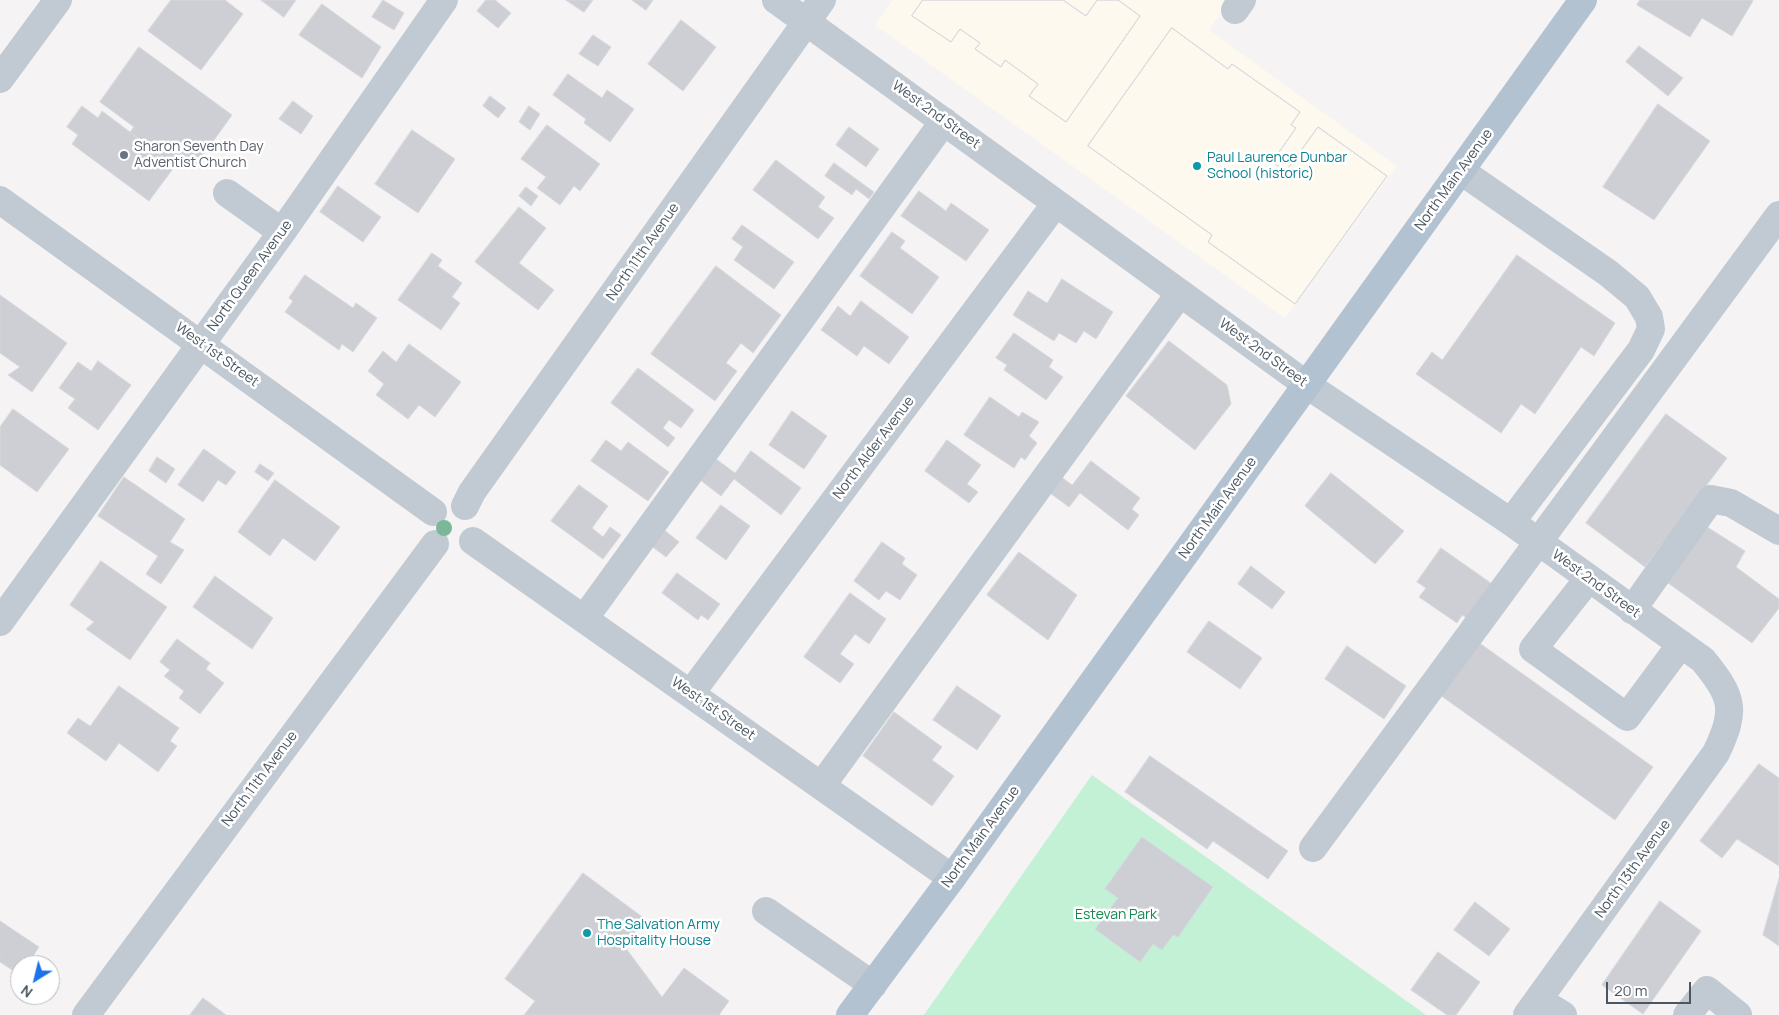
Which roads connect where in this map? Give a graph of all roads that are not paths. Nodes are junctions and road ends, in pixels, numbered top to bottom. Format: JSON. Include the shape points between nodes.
{"nodes":[{"id":1,"x":58,"y":0,"type":"edge"},
{"id":2,"x":444,"y":0,"type":"edge"},
{"id":3,"x":776,"y":0,"type":"edge"},
{"id":4,"x":822,"y":0,"type":"edge"},
{"id":5,"x":1583,"y":0,"type":"edge"},
{"id":6,"x":807,"y":22,"type":"junction"},
{"id":7,"x":0,"y":79,"type":"edge"},
{"id":8,"x":944,"y":121,"type":"junction"},
{"id":9,"x":1460,"y":171,"type":"junction"},
{"id":10,"x":227,"y":193,"type":"dead end"},
{"id":11,"x":0,"y":200,"type":"edge"},
{"id":12,"x":1056,"y":203,"type":"junction"},
{"id":13,"x":1779,"y":214,"type":"edge"},
{"id":14,"x":282,"y":232,"type":"junction"},
{"id":15,"x":1180,"y":293,"type":"junction"},
{"id":16,"x":201,"y":344,"type":"junction"},
{"id":17,"x":1307,"y":385,"type":"junction"},
{"id":18,"x":465,"y":506,"type":"junction"},
{"id":19,"x":433,"y":512,"type":"junction"},
{"id":20,"x":1511,"y":522,"type":"junction"},
{"id":21,"x":1779,"y":531,"type":"edge"},
{"id":22,"x":473,"y":541,"type":"junction"},
{"id":23,"x":1538,"y":542,"type":"junction"},
{"id":24,"x":435,"y":544,"type":"junction"},
{"id":25,"x":1588,"y":578,"type":"junction"},
{"id":26,"x":1632,"y":610,"type":"junction"},
{"id":27,"x":584,"y":619,"type":"junction"},
{"id":28,"x":0,"y":622,"type":"edge"},
{"id":29,"x":1681,"y":644,"type":"junction"},
{"id":30,"x":691,"y":693,"type":"junction"},
{"id":31,"x":1730,"y":718,"type":"joint"},
{"id":32,"x":822,"y":785,"type":"junction"},
{"id":33,"x":1313,"y":848,"type":"dead end"},
{"id":34,"x":952,"y":878,"type":"junction"},
{"id":35,"x":766,"y":911,"type":"dead end"},
{"id":36,"x":873,"y":985,"type":"junction"},
{"id":37,"x":1532,"y":1008,"type":"edge"},
{"id":38,"x":86,"y":1015,"type":"edge"},
{"id":39,"x":850,"y":1015,"type":"edge"},
{"id":40,"x":1563,"y":1015,"type":"edge"},
{"id":41,"x":1687,"y":1015,"type":"edge"},
{"id":42,"x":1738,"y":1015,"type":"edge"}],
"edges":[{"from":1,"to":7,"type":"street"},
{"from":2,"to":14,"type":"street","name":"North Queen Avenue"},
{"from":3,"to":6,"type":"street","name":"West 2nd Street"},
{"from":4,"to":6,"type":"street","name":"North 11th Avenue"},
{"from":5,"to":9,"type":"main road","name":"North Main Avenue"},
{"from":6,"to":8,"type":"street","name":"West 2nd Street"},
{"from":6,"to":18,"type":"street","name":"North 11th Avenue"},
{"from":8,"to":12,"type":"street","name":"West 2nd Street"},
{"from":8,"to":27,"type":"street"},
{"from":9,"to":17,"type":"main road","name":"North Main Avenue"},
{"from":9,"to":20,"type":"street","via":[[1608,273],[1637,297],[1649,317],[1651,329],[1641,350]]},
{"from":10,"to":14,"type":"street"},
{"from":11,"to":16,"type":"street","name":"West 1st Street"},
{"from":12,"to":15,"type":"street","name":"West 2nd Street"},
{"from":12,"to":30,"type":"street","name":"North Alder Avenue"},
{"from":13,"to":23,"type":"street"},
{"from":14,"to":16,"type":"street","name":"North Queen Avenue"},
{"from":15,"to":17,"type":"street","name":"West 2nd Street"},
{"from":15,"to":32,"type":"street"},
{"from":16,"to":19,"type":"street","name":"West 1st Street"},
{"from":16,"to":28,"type":"street","name":"North Queen Avenue"},
{"from":17,"to":20,"type":"street","name":"West 2nd Street"},
{"from":17,"to":34,"type":"main road","name":"North Main Avenue"},
{"from":18,"to":19,"type":"street","via":[[450,502]]},
{"from":18,"to":22,"type":"street","via":[[471,511],[477,526]]},
{"from":19,"to":24,"type":"street","via":[[428,531]]},
{"from":20,"to":23,"type":"street","name":"West 2nd Street"},
{"from":21,"to":26,"type":"street","via":[[1731,503],[1711,499]]},
{"from":22,"to":24,"type":"street","via":[[451,552]]},
{"from":22,"to":27,"type":"street","name":"West 1st Street"},
{"from":23,"to":25,"type":"street","name":"West 2nd Street"},
{"from":23,"to":33,"type":"street"},
{"from":24,"to":38,"type":"street","name":"North 11th Avenue"},
{"from":25,"to":26,"type":"street","name":"West 2nd Street"},
{"from":25,"to":29,"type":"street","via":[[1533,649],[1627,717]]},
{"from":26,"to":29,"type":"street","name":"West 2nd Street"},
{"from":27,"to":30,"type":"street","name":"West 1st Street"},
{"from":29,"to":31,"type":"street","name":"West 2nd Street","via":[[1703,660],[1718,678],[1730,706]]},
{"from":30,"to":32,"type":"street","name":"West 1st Street"},
{"from":31,"to":37,"type":"street","name":"North 13th Avenue","via":[[1716,752]]},
{"from":32,"to":34,"type":"street","name":"West 1st Street"},
{"from":34,"to":36,"type":"main road","name":"North Main Avenue"},
{"from":35,"to":36,"type":"street"},
{"from":36,"to":39,"type":"main road","name":"North Main Avenue"},
{"from":37,"to":40,"type":"street"},
{"from":41,"to":42,"type":"street","via":[[1707,990]]}]}
